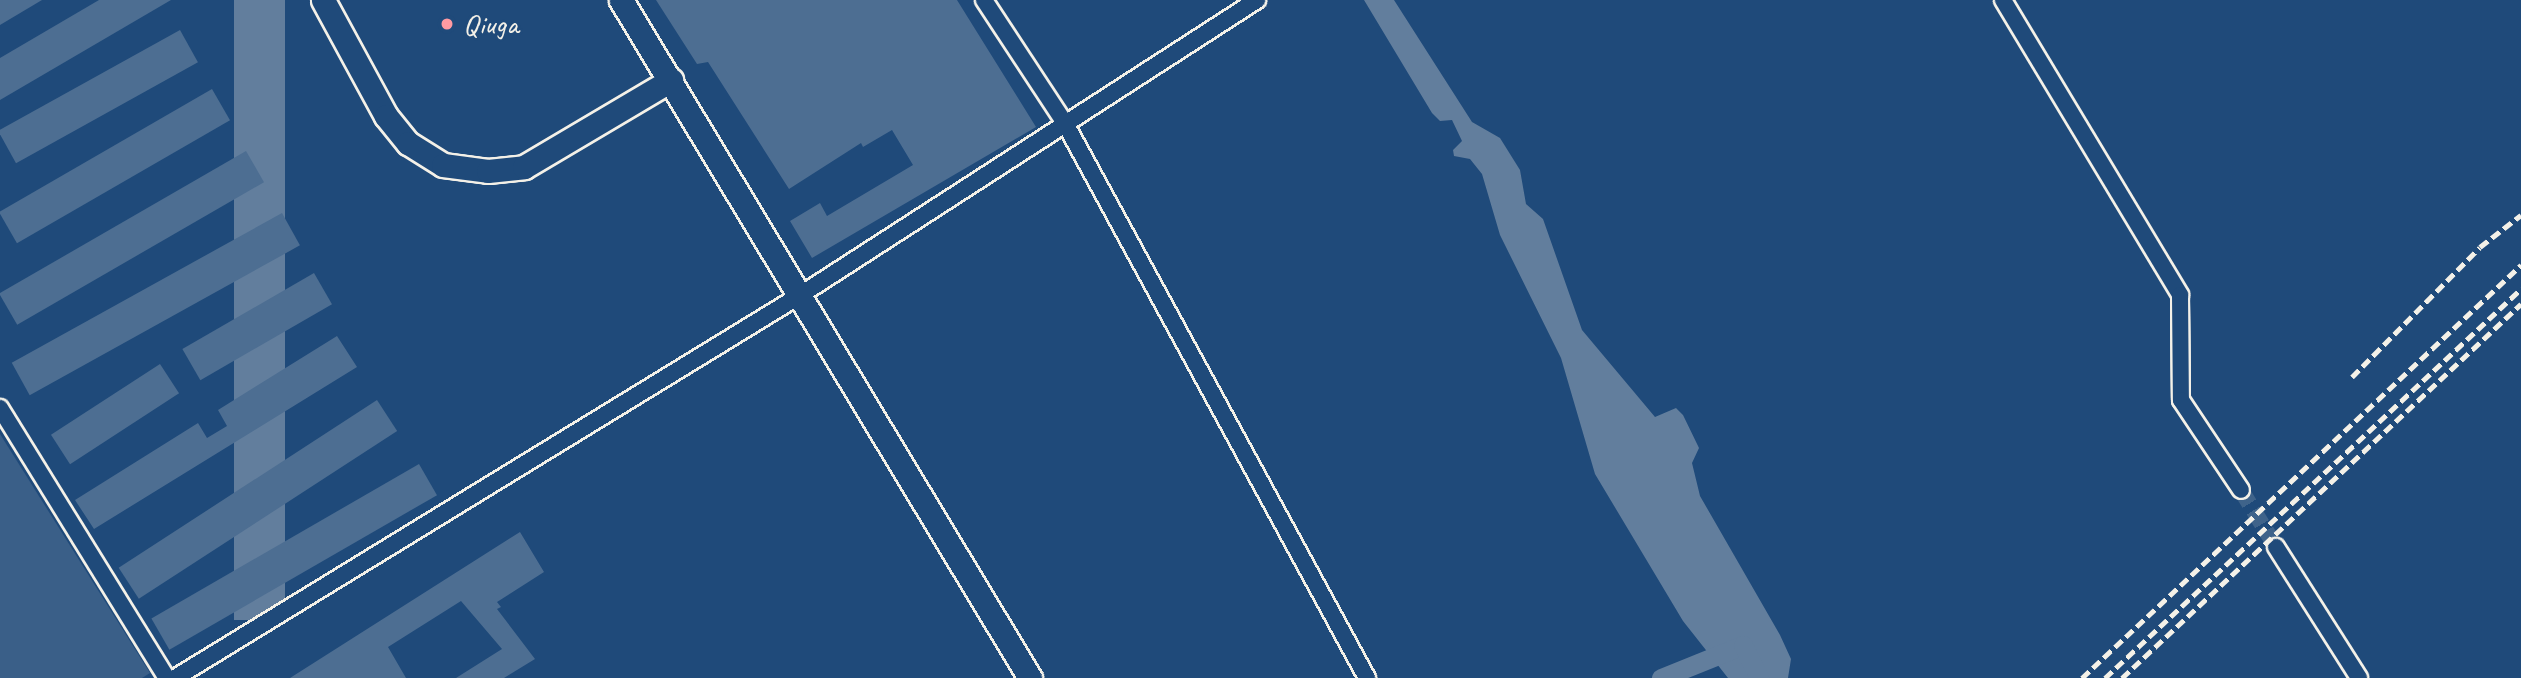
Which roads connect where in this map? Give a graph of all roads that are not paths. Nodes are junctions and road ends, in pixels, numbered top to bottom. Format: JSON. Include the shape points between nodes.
{"nodes":[{"id":1,"x":323,"y":0,"type":"edge"},
{"id":2,"x":621,"y":0,"type":"edge"},
{"id":3,"x":984,"y":0,"type":"edge"},
{"id":4,"x":1257,"y":0,"type":"edge"},
{"id":5,"x":2003,"y":0,"type":"edge"},
{"id":6,"x":671,"y":80,"type":"junction"},
{"id":7,"x":1066,"y":125,"type":"junction"},
{"id":8,"x":802,"y":293,"type":"junction"},
{"id":9,"x":0,"y":408,"type":"edge"},
{"id":10,"x":2241,"y":490,"type":"tunnel mouth"},
{"id":11,"x":2276,"y":547,"type":"tunnel mouth"},
{"id":12,"x":167,"y":678,"type":"edge"},
{"id":13,"x":175,"y":678,"type":"edge"},
{"id":14,"x":1030,"y":678,"type":"edge"},
{"id":15,"x":1367,"y":678,"type":"edge"},
{"id":16,"x":2360,"y":678,"type":"edge"}],
"edges":[{"from":1,"to":6,"type":"main road","via":[[386,116],[408,143],[443,164],[488,171],[524,167]]},
{"from":2,"to":6,"type":"main road"},
{"from":3,"to":7,"type":"street"},
{"from":4,"to":7,"type":"street"},
{"from":5,"to":10,"type":"street","via":[[2180,295],[2181,400]]},
{"from":6,"to":8,"type":"main road"},
{"from":7,"to":8,"type":"street"},
{"from":7,"to":15,"type":"street"},
{"from":8,"to":13,"type":"street"},
{"from":8,"to":14,"type":"main road"},
{"from":9,"to":12,"type":"street"},
{"from":11,"to":16,"type":"street"}]}
